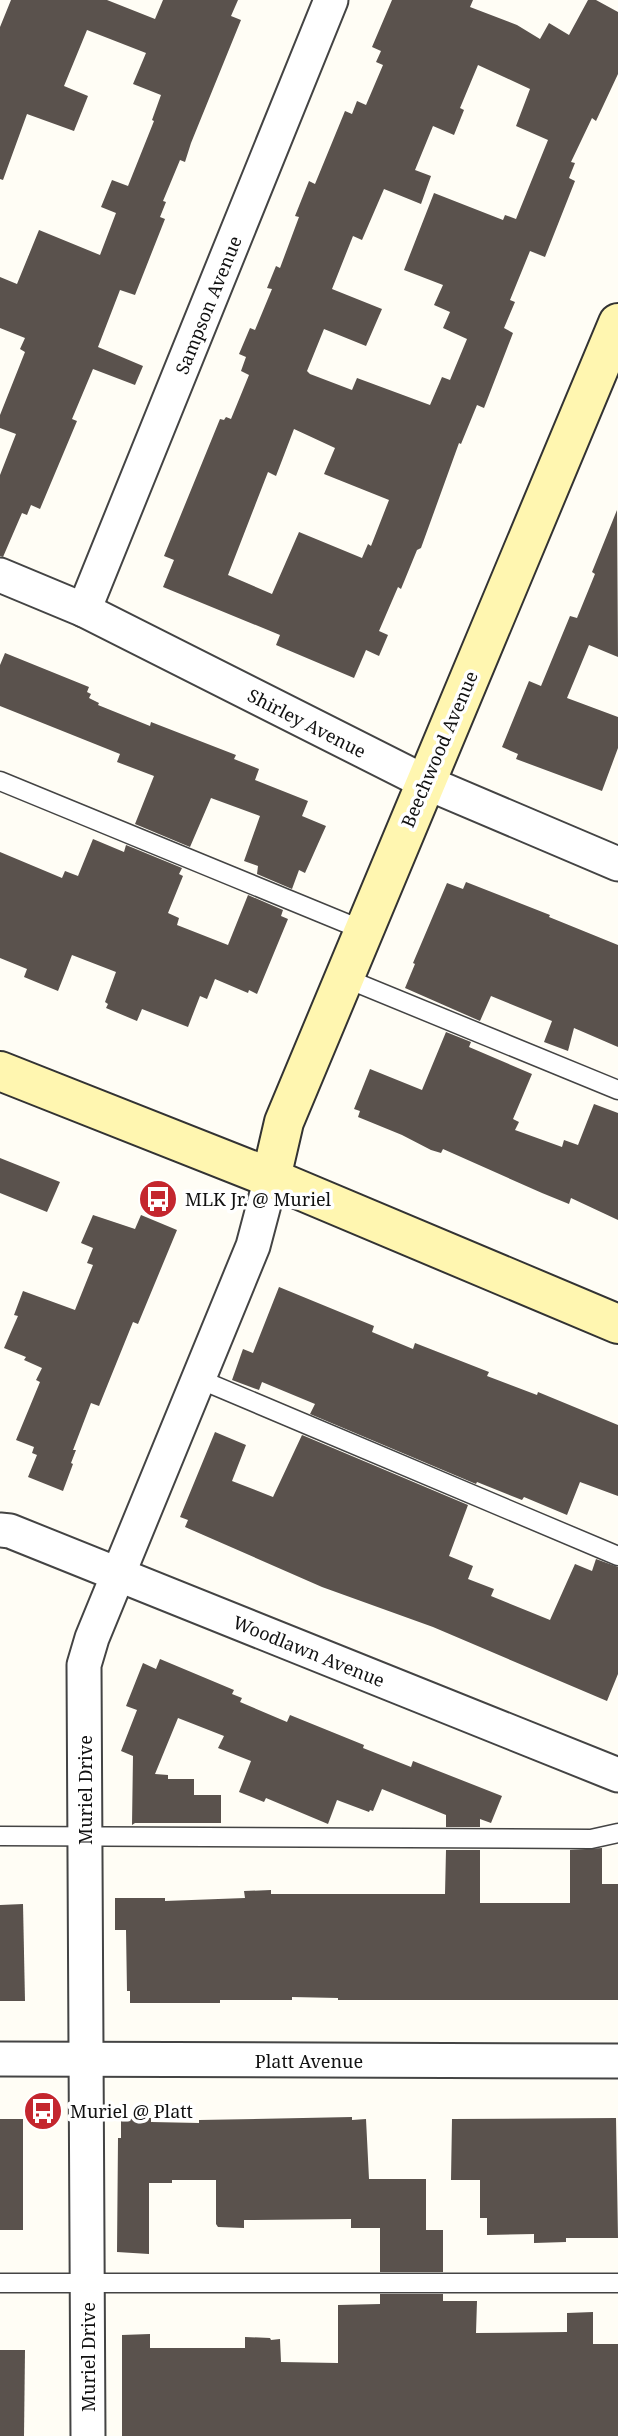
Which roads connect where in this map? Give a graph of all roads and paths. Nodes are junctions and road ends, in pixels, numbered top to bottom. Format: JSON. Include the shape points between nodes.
{"nodes":[{"id":1,"x":331,"y":0,"type":"edge"},
{"id":2,"x":618,"y":323,"type":"edge"},
{"id":3,"x":0,"y":575,"type":"edge"},
{"id":4,"x":84,"y":610,"type":"junction"},
{"id":5,"x":0,"y":781,"type":"edge"},
{"id":6,"x":425,"y":782,"type":"junction"},
{"id":7,"x":618,"y":864,"type":"edge"},
{"id":8,"x":365,"y":931,"type":"junction"},
{"id":9,"x":345,"y":978,"type":"junction"},
{"id":10,"x":0,"y":1071,"type":"edge"},
{"id":11,"x":618,"y":1090,"type":"edge"},
{"id":12,"x":271,"y":1178,"type":"junction"},
{"id":13,"x":618,"y":1324,"type":"edge"},
{"id":14,"x":199,"y":1379,"type":"junction"},
{"id":15,"x":0,"y":1530,"type":"edge"},
{"id":16,"x":618,"y":1556,"type":"edge"},
{"id":17,"x":118,"y":1574,"type":"junction"},
{"id":18,"x":618,"y":1775,"type":"edge"},
{"id":19,"x":618,"y":1833,"type":"edge"},
{"id":20,"x":0,"y":1836,"type":"edge"},
{"id":21,"x":85,"y":1836,"type":"junction"},
{"id":22,"x":0,"y":2059,"type":"edge"},
{"id":23,"x":85,"y":2060,"type":"junction"},
{"id":24,"x":618,"y":2061,"type":"edge"},
{"id":25,"x":0,"y":2283,"type":"edge"},
{"id":26,"x":618,"y":2283,"type":"edge"},
{"id":27,"x":88,"y":2284,"type":"junction"},
{"id":28,"x":88,"y":2436,"type":"edge"}],
"edges":[{"from":1,"to":4,"type":"street","name":"Sampson Avenue"},
{"from":2,"to":6,"type":"street","name":"Beechwood Avenue"},
{"from":3,"to":4,"type":"street","name":"Shirley Avenue"},
{"from":4,"to":6,"type":"street","name":"Shirley Avenue"},
{"from":5,"to":8,"type":"lane"},
{"from":6,"to":7,"type":"street","name":"Shirley Avenue"},
{"from":6,"to":8,"type":"street","name":"Beechwood Avenue"},
{"from":8,"to":9,"type":"street","name":"Beechwood Avenue"},
{"from":9,"to":11,"type":"lane"},
{"from":9,"to":12,"type":"street","name":"Beechwood Avenue","via":[[284,1122]]},
{"from":10,"to":12,"type":"street"},
{"from":12,"to":13,"type":"street"},
{"from":12,"to":14,"type":"street","name":"Muriel Drive","via":[[253,1247]]},
{"from":14,"to":16,"type":"lane"},
{"from":14,"to":17,"type":"street","name":"Muriel Drive"},
{"from":15,"to":17,"type":"street","name":"Woodlawn Avenue"},
{"from":17,"to":18,"type":"street","name":"Woodlawn Avenue"},
{"from":17,"to":21,"type":"street","name":"Muriel Drive","via":[[84,1665]]},
{"from":19,"to":21,"type":"lane","via":[[592,1839]]},
{"from":20,"to":21,"type":"lane"},
{"from":21,"to":23,"type":"street","name":"Muriel Drive"},
{"from":22,"to":23,"type":"street","name":"Platt Avenue"},
{"from":23,"to":24,"type":"street","name":"Platt Avenue"},
{"from":23,"to":27,"type":"street","name":"Muriel Drive"},
{"from":25,"to":27,"type":"lane"},
{"from":26,"to":27,"type":"lane"},
{"from":27,"to":28,"type":"street","name":"Muriel Drive"}]}
